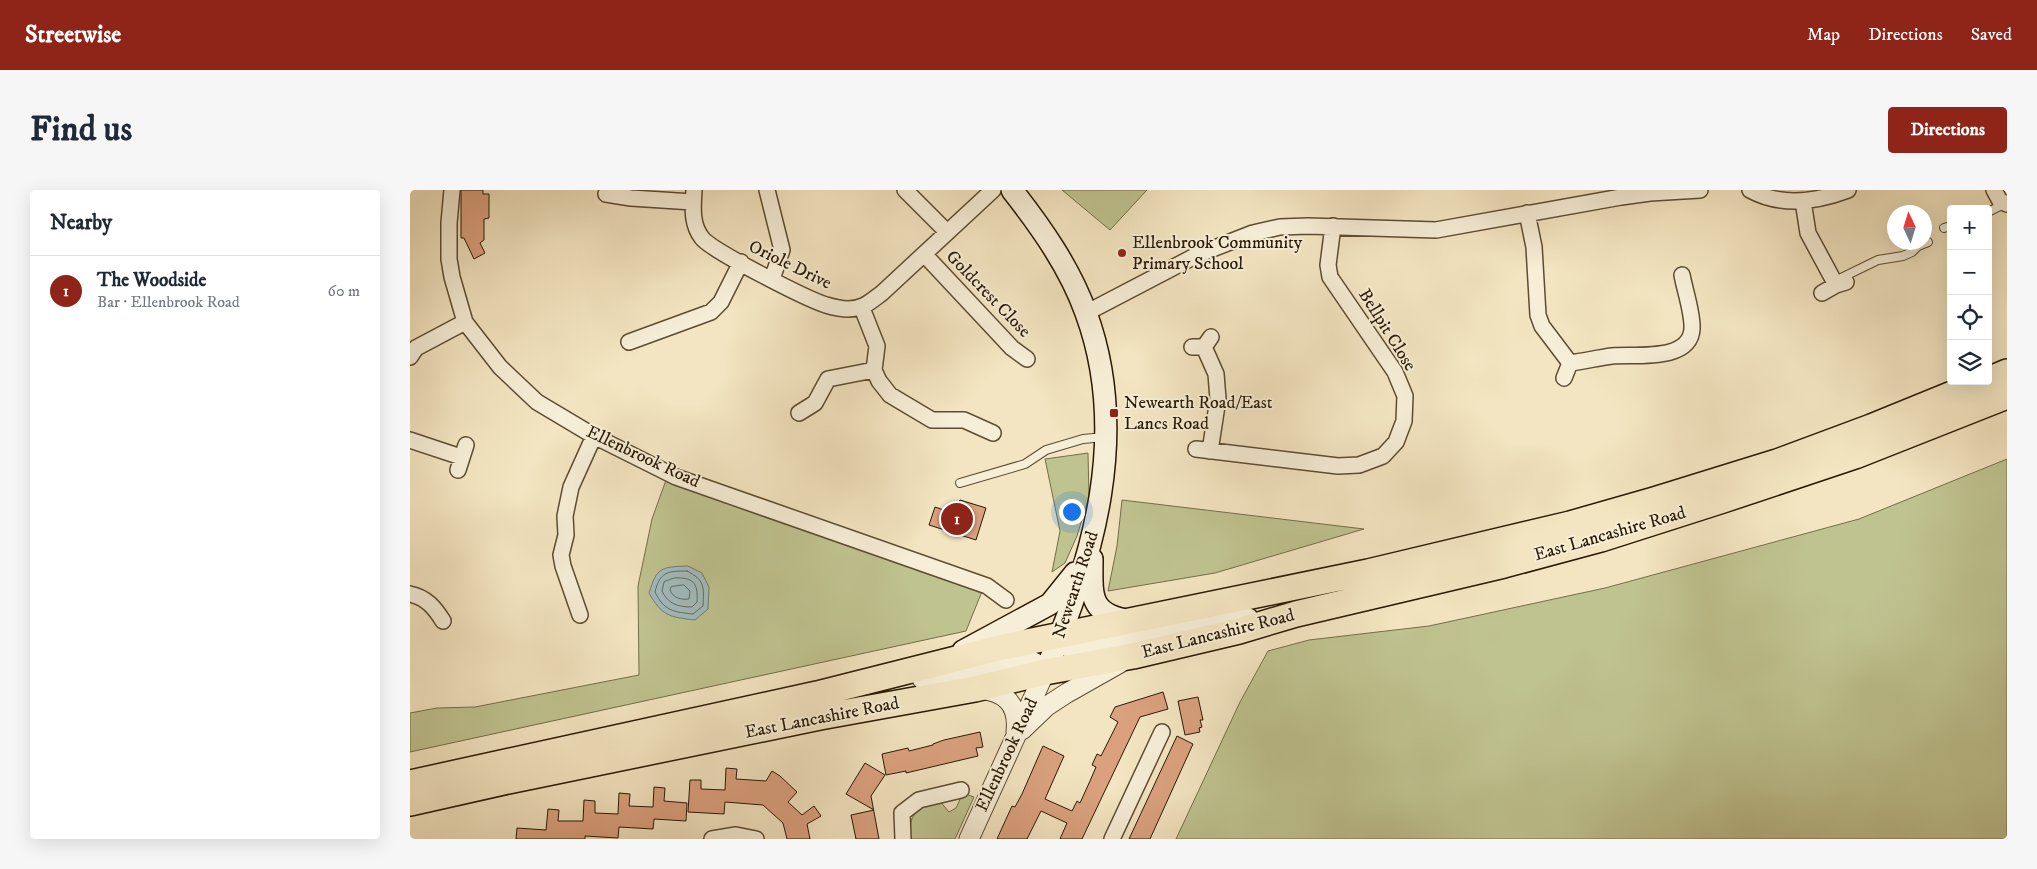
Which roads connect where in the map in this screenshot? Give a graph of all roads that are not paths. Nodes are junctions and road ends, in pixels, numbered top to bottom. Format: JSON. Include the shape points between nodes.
{"nodes":[{"id":1,"x":452,"y":190,"type":"edge"},
{"id":2,"x":767,"y":190,"type":"edge"},
{"id":3,"x":905,"y":190,"type":"edge"},
{"id":4,"x":993,"y":190,"type":"edge"},
{"id":5,"x":1012,"y":190,"type":"edge"},
{"id":6,"x":1700,"y":190,"type":"edge"},
{"id":7,"x":1750,"y":190,"type":"edge"},
{"id":8,"x":1848,"y":190,"type":"edge"},
{"id":9,"x":1994,"y":190,"type":"edge"},
{"id":10,"x":606,"y":194,"type":"dead end"},
{"id":11,"x":693,"y":196,"type":"edge"},
{"id":12,"x":1803,"y":201,"type":"junction"},
{"id":13,"x":2006,"y":204,"type":"edge"},
{"id":14,"x":1992,"y":210,"type":"edge"},
{"id":15,"x":1527,"y":213,"type":"junction"},
{"id":16,"x":1333,"y":226,"type":"junction"},
{"id":17,"x":947,"y":232,"type":"junction"},
{"id":18,"x":1914,"y":250,"type":"edge"},
{"id":19,"x":924,"y":254,"type":"junction"},
{"id":20,"x":741,"y":262,"type":"junction"},
{"id":21,"x":1682,"y":276,"type":"dead end"},
{"id":22,"x":772,"y":279,"type":"junction"},
{"id":23,"x":1835,"y":285,"type":"joint"},
{"id":24,"x":862,"y":308,"type":"junction"},
{"id":25,"x":1086,"y":312,"type":"junction"},
{"id":26,"x":466,"y":322,"type":"junction"},
{"id":27,"x":629,"y":342,"type":"dead end"},
{"id":28,"x":1202,"y":343,"type":"dead end"},
{"id":29,"x":411,"y":353,"type":"edge"},
{"id":30,"x":1027,"y":359,"type":"dead end"},
{"id":31,"x":1570,"y":363,"type":"junction"},
{"id":32,"x":874,"y":370,"type":"junction"},
{"id":33,"x":2007,"y":372,"type":"edge"},
{"id":34,"x":1564,"y":378,"type":"dead end"},
{"id":35,"x":1992,"y":378,"type":"edge"},
{"id":36,"x":1974,"y":385,"type":"edge"},
{"id":37,"x":2007,"y":396,"type":"edge"},
{"id":38,"x":800,"y":413,"type":"dead end"},
{"id":39,"x":993,"y":433,"type":"dead end"},
{"id":40,"x":594,"y":436,"type":"junction"},
{"id":41,"x":1107,"y":436,"type":"junction"},
{"id":42,"x":410,"y":440,"type":"edge"},
{"id":43,"x":462,"y":457,"type":"dead end"},
{"id":44,"x":960,"y":483,"type":"dead end"},
{"id":45,"x":1093,"y":538,"type":"junction"},
{"id":46,"x":410,"y":594,"type":"edge"},
{"id":47,"x":1006,"y":600,"type":"dead end"},
{"id":48,"x":1296,"y":614,"type":"junction"},
{"id":49,"x":580,"y":615,"type":"dead end"},
{"id":50,"x":443,"y":621,"type":"dead end"},
{"id":51,"x":1130,"y":621,"type":"junction"},
{"id":52,"x":1061,"y":636,"type":"junction"},
{"id":53,"x":1133,"y":656,"type":"junction"},
{"id":54,"x":942,"y":662,"type":"junction"},
{"id":55,"x":1045,"y":672,"type":"junction"},
{"id":56,"x":976,"y":689,"type":"junction"},
{"id":57,"x":817,"y":694,"type":"junction"},
{"id":58,"x":1162,"y":732,"type":"dead end"},
{"id":59,"x":1015,"y":736,"type":"junction"},
{"id":60,"x":410,"y":782,"type":"edge"},
{"id":61,"x":961,"y":790,"type":"dead end"},
{"id":62,"x":410,"y":803,"type":"edge"},
{"id":63,"x":712,"y":839,"type":"edge"},
{"id":64,"x":756,"y":839,"type":"edge"},
{"id":65,"x":903,"y":839,"type":"edge"},
{"id":66,"x":969,"y":839,"type":"edge"},
{"id":67,"x":1112,"y":839,"type":"edge"}],
"edges":[{"from":1,"to":26,"type":"street","name":"Ellenbrook Road","via":[[449,259]]},
{"from":2,"to":22,"type":"street","via":[[782,250]]},
{"from":3,"to":17,"type":"street"},
{"from":4,"to":17,"type":"street"},
{"from":5,"to":25,"type":"main road","name":"Newearth Road","via":[[1051,244]]},
{"from":6,"to":15,"type":"street","via":[[1650,193]]},
{"from":7,"to":12,"type":"street","via":[[1772,200]]},
{"from":8,"to":12,"type":"street"},
{"from":9,"to":13,"type":"street"},
{"from":10,"to":11,"type":"street","via":[[631,198]]},
{"from":11,"to":20,"type":"street","name":"Oriole Drive","via":[[694,225],[703,239]]},
{"from":12,"to":23,"type":"street","via":[[1808,233]]},
{"from":13,"to":14,"type":"lane"},
{"from":15,"to":16,"type":"street","via":[[1436,230]]},
{"from":15,"to":31,"type":"street","via":[[1534,247],[1538,316]]},
{"from":16,"to":25,"type":"street","via":[[1280,227],[1238,238],[1197,255]]},
{"from":16,"to":28,"type":"street","name":"Bellpit Close","via":[[1328,265],[1330,277],[1394,372],[1405,396],[1404,421],[1396,442],[1383,456],[1359,465],[1338,466],[1203,450],[1218,399],[1216,374]]},
{"from":17,"to":19,"type":"street"},
{"from":18,"to":23,"type":"lane","via":[[1903,256],[1878,260]]},
{"from":19,"to":24,"type":"street"},
{"from":19,"to":30,"type":"street","name":"Goldcrest Close","via":[[1012,348]]},
{"from":20,"to":22,"type":"street","name":"Oriole Drive"},
{"from":20,"to":27,"type":"street","via":[[717,307],[711,312],[649,342]]},
{"from":21,"to":31,"type":"street","via":[[1680,301],[1692,329],[1687,343],[1678,350],[1652,356]]},
{"from":22,"to":24,"type":"street","name":"Oriole Drive","via":[[826,304],[846,309]]},
{"from":24,"to":32,"type":"street","via":[[877,346]]},
{"from":25,"to":41,"type":"main road","name":"Newearth Road","via":[[1099,361]]},
{"from":26,"to":29,"type":"street"},
{"from":26,"to":40,"type":"street","name":"Ellenbrook Road","via":[[500,367],[536,402]]},
{"from":31,"to":34,"type":"street"},
{"from":32,"to":38,"type":"street","via":[[828,379],[815,403]]},
{"from":32,"to":39,"type":"street","via":[[890,395],[932,420],[964,420]]},
{"from":33,"to":35,"type":"highway"},
{"from":36,"to":51,"type":"highway","name":"East Lancashire Road","via":[[1786,458],[1570,524],[1368,572]]},
{"from":37,"to":48,"type":"highway","name":"East Lancashire Road","via":[[1855,456],[1601,539]]},
{"from":40,"to":47,"type":"street","name":"Ellenbrook Road","via":[[676,477],[987,586]]},
{"from":40,"to":49,"type":"street","via":[[571,487],[561,555],[568,601]]},
{"from":41,"to":44,"type":"lane","via":[[1046,450],[1025,464]]},
{"from":41,"to":45,"type":"main road","name":"Newearth Road"},
{"from":42,"to":43,"type":"street"},
{"from":45,"to":51,"type":"main road","via":[[1095,603],[1110,616]]},
{"from":45,"to":52,"type":"main road","name":"Newearth Road"},
{"from":45,"to":54,"type":"main road","via":[[1072,579],[1050,604]]},
{"from":46,"to":50,"type":"street","via":[[433,598]]},
{"from":48,"to":52,"type":"main road","via":[[1179,629],[1080,649],[1071,649]]},
{"from":48,"to":53,"type":"highway","name":"East Lancashire Road"},
{"from":51,"to":52,"type":"highway","name":"East Lancashire Road"},
{"from":52,"to":54,"type":"highway","name":"East Lancashire Road"},
{"from":52,"to":55,"type":"main road","name":"Newearth Road"},
{"from":53,"to":55,"type":"highway","name":"East Lancashire Road"},
{"from":53,"to":59,"type":"street","via":[[1047,706]]},
{"from":54,"to":57,"type":"highway","name":"East Lancashire Road"},
{"from":55,"to":56,"type":"highway","name":"East Lancashire Road"},
{"from":55,"to":57,"type":"street","via":[[1039,663],[1029,659],[1015,660],[922,679]]},
{"from":55,"to":59,"type":"street","name":"Ellenbrook Road"},
{"from":56,"to":59,"type":"street","via":[[989,690],[1005,698],[1016,713]]},
{"from":56,"to":62,"type":"highway","name":"East Lancashire Road","via":[[811,719]]},
{"from":57,"to":60,"type":"highway","name":"East Lancashire Road"},
{"from":58,"to":67,"type":"street"},
{"from":59,"to":66,"type":"street","name":"Ellenbrook Road"},
{"from":61,"to":65,"type":"street","via":[[919,800],[902,813]]},
{"from":63,"to":64,"type":"street","via":[[736,835]]}]}
